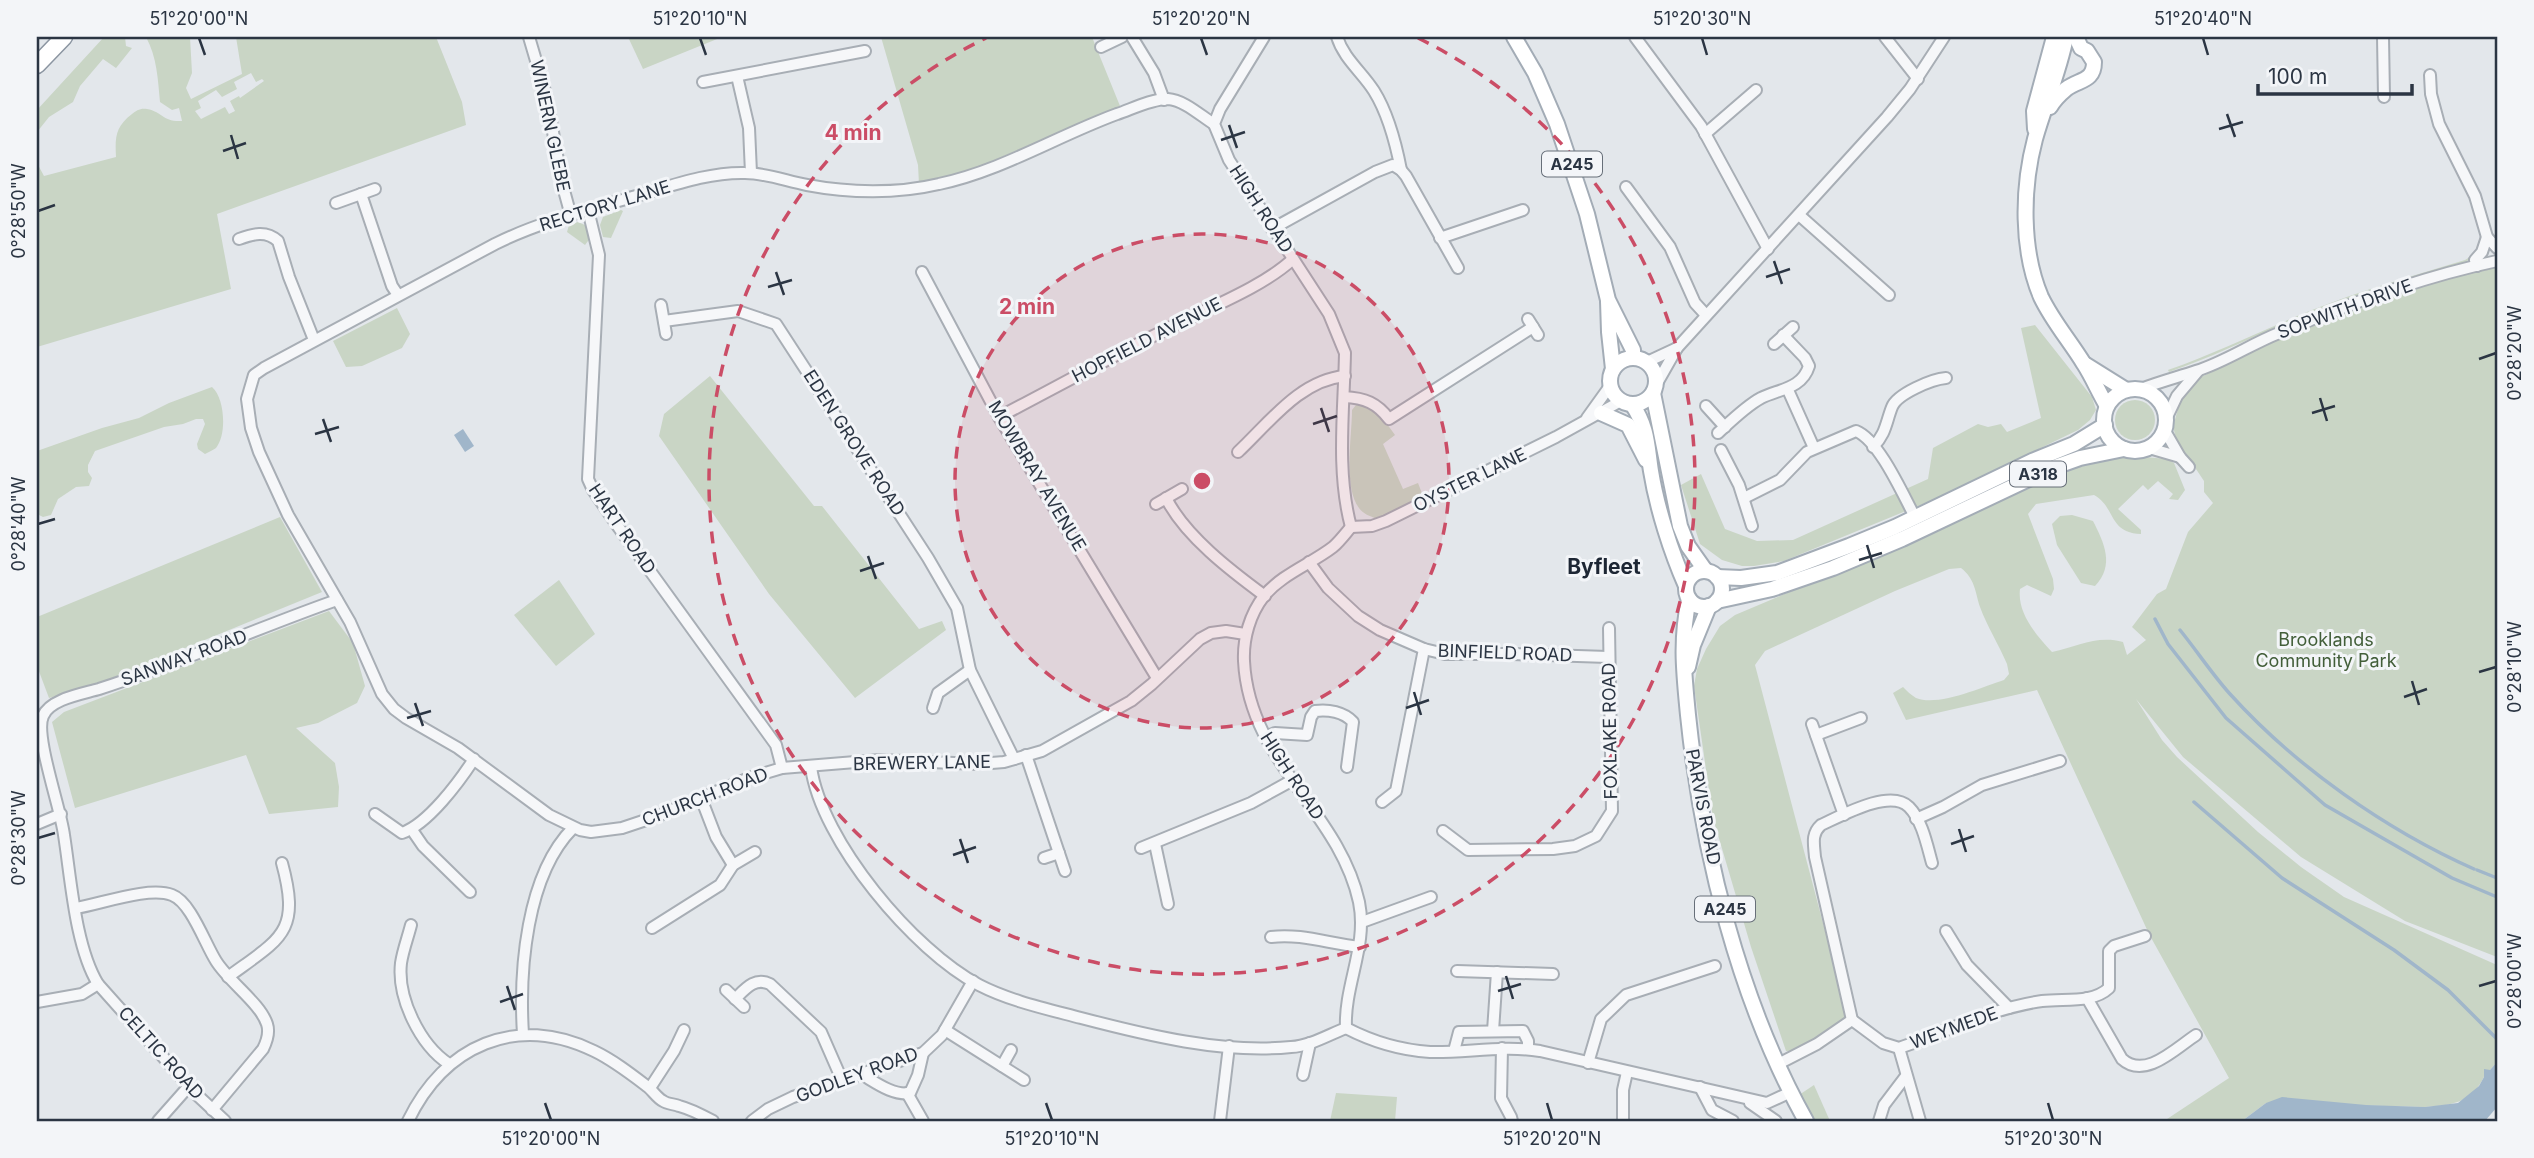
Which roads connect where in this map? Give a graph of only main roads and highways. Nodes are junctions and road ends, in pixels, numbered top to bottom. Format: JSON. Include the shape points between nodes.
{"nodes":[{"id":1,"x":64,"y":37,"type":"edge"},
{"id":2,"x":1514,"y":37,"type":"edge"},
{"id":3,"x":2054,"y":37,"type":"edge"},
{"id":4,"x":2066,"y":37,"type":"edge"},
{"id":5,"x":2079,"y":43,"type":"edge"},
{"id":6,"x":2061,"y":62,"type":"junction"},
{"id":7,"x":37,"y":65,"type":"edge"},
{"id":8,"x":2077,"y":83,"type":"junction"},
{"id":9,"x":2042,"y":120,"type":"junction"},
{"id":10,"x":2036,"y":138,"type":"junction"},
{"id":11,"x":1608,"y":300,"type":"junction"},
{"id":12,"x":1640,"y":360,"type":"junction"},
{"id":13,"x":2084,"y":364,"type":"junction"},
{"id":14,"x":1613,"y":369,"type":"junction"},
{"id":15,"x":1654,"y":389,"type":"junction"},
{"id":16,"x":2133,"y":390,"type":"junction"},
{"id":17,"x":1626,"y":402,"type":"junction"},
{"id":18,"x":2107,"y":407,"type":"junction"},
{"id":19,"x":1601,"y":412,"type":"road end"},
{"id":20,"x":2105,"y":425,"type":"junction"},
{"id":21,"x":2124,"y":449,"type":"junction"},
{"id":22,"x":1651,"y":471,"type":"junction"},
{"id":23,"x":1711,"y":574,"type":"junction"},
{"id":24,"x":1687,"y":592,"type":"junction"},
{"id":25,"x":1713,"y":603,"type":"junction"},
{"id":26,"x":1685,"y":685,"type":"junction"},
{"id":27,"x":1806,"y":1121,"type":"edge"}],
"edges":[{"from":1,"to":7,"type":"highway"},
{"from":2,"to":11,"type":"main road","number":"A245","via":[[1535,73],[1569,155]]},
{"from":3,"to":10,"type":"main road","via":[[2034,111]]},
{"from":4,"to":6,"type":"main road"},
{"from":5,"to":6,"type":"main road"},
{"from":5,"to":8,"type":"main road","via":[[2091,56],[2094,68],[2088,78]]},
{"from":6,"to":8,"type":"main road","via":[[2063,76]]},
{"from":6,"to":9,"type":"main road"},
{"from":8,"to":9,"type":"main road","via":[[2055,99]]},
{"from":9,"to":10,"type":"main road"},
{"from":10,"to":13,"type":"main road","via":[[2028,183],[2029,253],[2049,313]]},
{"from":11,"to":12,"type":"main road","number":"A245"},
{"from":11,"to":14,"type":"main road","number":"A245"},
{"from":12,"to":14,"type":"main road","via":[[1626,359]]},
{"from":12,"to":15,"type":"main road","number":"A245","via":[[1656,376]]},
{"from":13,"to":16,"type":"main road"},
{"from":13,"to":18,"type":"main road"},
{"from":14,"to":17,"type":"main road","number":"A245","via":[[1610,386]]},
{"from":15,"to":17,"type":"main road","via":[[1647,400]]},
{"from":15,"to":23,"type":"main road","number":"A245","via":[[1680,526],[1688,546]]},
{"from":16,"to":18,"type":"main road","name":"SOPWITH DRIVE","via":[[2118,394]]},
{"from":16,"to":21,"type":"main road","name":"SOPWITH DRIVE","number":"A318","via":[[2158,399],[2166,424],[2159,441],[2149,448]]},
{"from":17,"to":22,"type":"main road","via":[[1645,431]]},
{"from":18,"to":20,"type":"main road"},
{"from":19,"to":22,"type":"main road","via":[[1628,425]]},
{"from":20,"to":21,"type":"main road","via":[[2111,440]]},
{"from":20,"to":23,"type":"main road","number":"A318","via":[[2074,444],[1895,527],[1789,570],[1754,578]]},
{"from":21,"to":25,"type":"main road","number":"A318","via":[[2052,468],[1832,568]]},
{"from":22,"to":24,"type":"main road"},
{"from":23,"to":24,"type":"main road","via":[[1690,576]]},
{"from":23,"to":25,"type":"main road","number":"A245","via":[[1721,586]]},
{"from":24,"to":25,"type":"main road","via":[[1698,606]]},
{"from":24,"to":26,"type":"main road","name":"PARVIS ROAD","number":"A245","via":[[1682,645]]},
{"from":25,"to":26,"type":"main road","name":"PARVIS ROAD","number":"A245","via":[[1693,645]]},
{"from":26,"to":27,"type":"main road","name":"PARVIS ROAD","number":"A245","via":[[1693,768],[1712,858],[1747,984]]}]}
